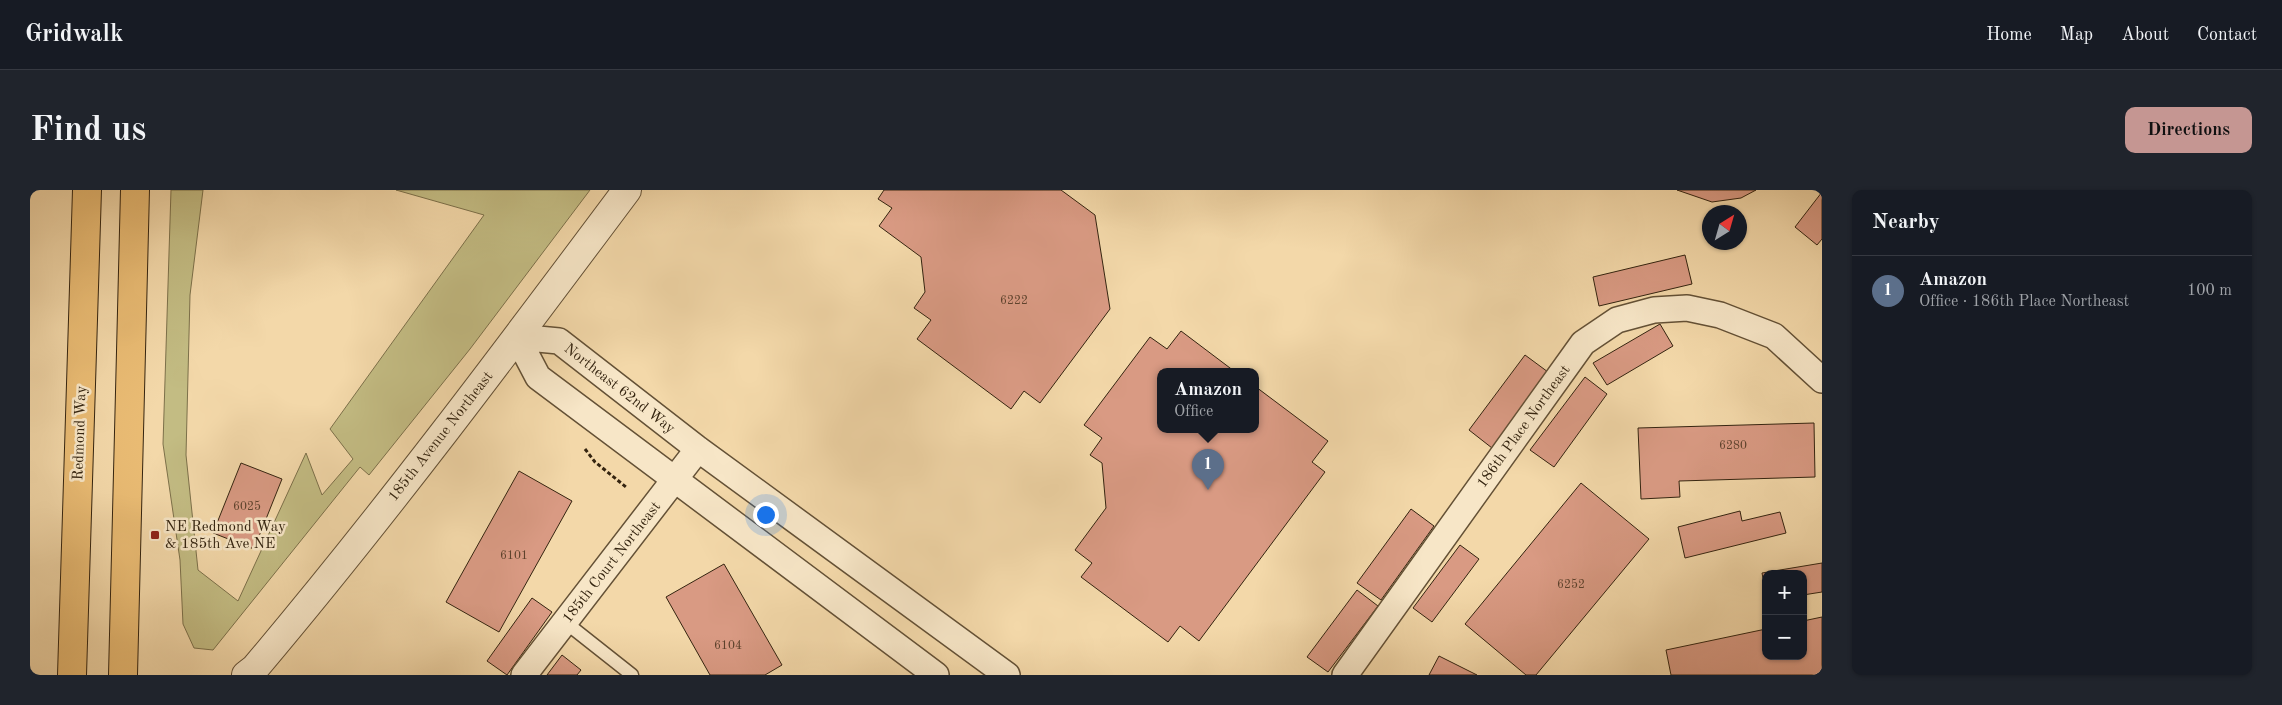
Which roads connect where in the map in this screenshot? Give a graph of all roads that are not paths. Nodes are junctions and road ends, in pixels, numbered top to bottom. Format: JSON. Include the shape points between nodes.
{"nodes":[{"id":1,"x":87,"y":190,"type":"edge"},
{"id":2,"x":135,"y":190,"type":"edge"},
{"id":3,"x":627,"y":190,"type":"edge"},
{"id":4,"x":517,"y":337,"type":"junction"},
{"id":5,"x":1822,"y":380,"type":"edge"},
{"id":6,"x":698,"y":449,"type":"junction"},
{"id":7,"x":674,"y":479,"type":"junction"},
{"id":8,"x":565,"y":622,"type":"junction"},
{"id":9,"x":72,"y":675,"type":"edge"},
{"id":10,"x":123,"y":675,"type":"edge"},
{"id":11,"x":246,"y":675,"type":"edge"},
{"id":12,"x":524,"y":675,"type":"edge"},
{"id":13,"x":632,"y":675,"type":"edge"},
{"id":14,"x":936,"y":675,"type":"edge"},
{"id":15,"x":1007,"y":675,"type":"edge"},
{"id":16,"x":1345,"y":675,"type":"edge"}],
"edges":[{"from":1,"to":9,"type":"main road","name":"Redmond Way"},
{"from":2,"to":10,"type":"main road"},
{"from":3,"to":4,"type":"street","name":"185th Avenue Northeast"},
{"from":4,"to":6,"type":"street","name":"Northeast 62nd Way","via":[[559,342]]},
{"from":4,"to":7,"type":"street","via":[[538,377]]},
{"from":4,"to":11,"type":"street","name":"185th Avenue Northeast","via":[[301,613]]},
{"from":5,"to":16,"type":"street","name":"186th Place Northeast","via":[[1774,336],[1720,315],[1687,308],[1654,310],[1617,320],[1583,343]]},
{"from":6,"to":7,"type":"street","name":"185th Court Northeast"},
{"from":6,"to":15,"type":"street","name":"Northeast 62nd Way"},
{"from":7,"to":8,"type":"street","name":"185th Court Northeast"},
{"from":7,"to":14,"type":"street"},
{"from":8,"to":12,"type":"street","name":"185th Court Northeast"},
{"from":8,"to":13,"type":"lane"}]}
